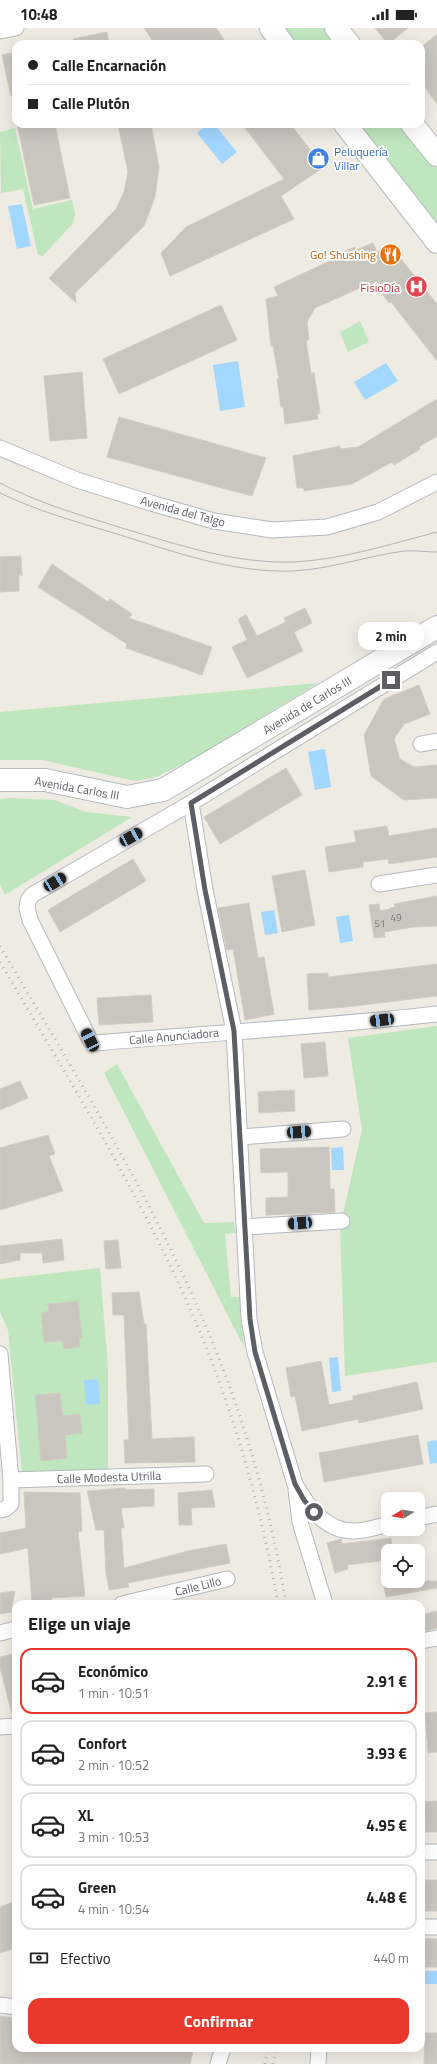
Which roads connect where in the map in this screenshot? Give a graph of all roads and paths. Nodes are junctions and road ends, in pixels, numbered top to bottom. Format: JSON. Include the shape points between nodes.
{"nodes":[{"id":1,"x":16,"y":28,"type":"edge"},
{"id":2,"x":271,"y":28,"type":"edge"},
{"id":3,"x":336,"y":28,"type":"edge"},
{"id":4,"x":0,"y":31,"type":"edge"},
{"id":5,"x":280,"y":40,"type":"edge"},
{"id":6,"x":346,"y":40,"type":"edge"},
{"id":7,"x":348,"y":128,"type":"edge"},
{"id":8,"x":415,"y":128,"type":"edge"},
{"id":9,"x":437,"y":155,"type":"edge"},
{"id":10,"x":437,"y":242,"type":"edge"},
{"id":11,"x":0,"y":448,"type":"edge"},
{"id":12,"x":437,"y":482,"type":"edge"},
{"id":13,"x":437,"y":627,"type":"edge"},
{"id":14,"x":437,"y":652,"type":"edge"},
{"id":15,"x":437,"y":741,"type":"edge"},
{"id":16,"x":421,"y":744,"type":"dead end"},
{"id":17,"x":0,"y":780,"type":"edge"},
{"id":18,"x":176,"y":783,"type":"joint"},
{"id":19,"x":191,"y":803,"type":"junction"},
{"id":20,"x":437,"y":875,"type":"edge"},
{"id":21,"x":379,"y":884,"type":"dead end"},
{"id":22,"x":437,"y":1014,"type":"edge"},
{"id":23,"x":234,"y":1031,"type":"junction"},
{"id":24,"x":343,"y":1129,"type":"dead end"},
{"id":25,"x":241,"y":1137,"type":"junction"},
{"id":26,"x":342,"y":1221,"type":"dead end"},
{"id":27,"x":244,"y":1227,"type":"junction"},
{"id":28,"x":0,"y":1354,"type":"edge"},
{"id":29,"x":206,"y":1474,"type":"dead end"},
{"id":30,"x":11,"y":1480,"type":"junction"},
{"id":31,"x":295,"y":1484,"type":"junction"},
{"id":32,"x":0,"y":1510,"type":"edge"},
{"id":33,"x":437,"y":1514,"type":"edge"},
{"id":34,"x":425,"y":1517,"type":"edge"},
{"id":35,"x":381,"y":1526,"type":"edge"},
{"id":36,"x":227,"y":1579,"type":"dead end"},
{"id":37,"x":139,"y":1600,"type":"edge"},
{"id":38,"x":324,"y":1600,"type":"edge"},
{"id":39,"x":12,"y":1630,"type":"edge"},
{"id":40,"x":0,"y":1633,"type":"edge"},
{"id":41,"x":437,"y":1638,"type":"edge"},
{"id":42,"x":425,"y":1640,"type":"edge"},
{"id":43,"x":12,"y":1726,"type":"edge"},
{"id":44,"x":0,"y":1727,"type":"edge"},
{"id":45,"x":425,"y":1852,"type":"edge"},
{"id":46,"x":437,"y":1852,"type":"edge"},
{"id":47,"x":425,"y":1927,"type":"edge"},
{"id":48,"x":437,"y":1927,"type":"edge"},
{"id":49,"x":0,"y":2004,"type":"edge"},
{"id":50,"x":12,"y":2006,"type":"edge"},
{"id":51,"x":222,"y":2052,"type":"edge"},
{"id":52,"x":319,"y":2052,"type":"edge"},
{"id":53,"x":218,"y":2064,"type":"edge"},
{"id":54,"x":318,"y":2064,"type":"edge"}],
"edges":[{"from":1,"to":4,"type":"street"},
{"from":2,"to":5,"type":"street"},
{"from":3,"to":6,"type":"street"},
{"from":7,"to":10,"type":"street"},
{"from":8,"to":9,"type":"street"},
{"from":11,"to":12,"type":"street","name":"Avenida del Talgo","via":[[77,480],[151,503],[214,521],[272,530],[334,524],[378,512]]},
{"from":13,"to":18,"type":"street","name":"Avenida de Carlos III"},
{"from":14,"to":19,"type":"street"},
{"from":15,"to":16,"type":"street"},
{"from":17,"to":18,"type":"street","name":"Avenida Carlos III","via":[[45,780],[127,796],[152,793]]},
{"from":19,"to":23,"type":"street","via":[[205,890]]},
{"from":19,"to":23,"type":"street","name":"Calle Anunciadora","via":[[39,891],[28,901],[27,908],[30,920],[90,1040],[95,1043]]},
{"from":20,"to":21,"type":"street"},
{"from":22,"to":23,"type":"street","name":"Calle Anunciadora","via":[[354,1024]]},
{"from":23,"to":25,"type":"street"},
{"from":24,"to":25,"type":"street"},
{"from":25,"to":27,"type":"street"},
{"from":26,"to":27,"type":"street"},
{"from":27,"to":31,"type":"street","via":[[250,1319],[255,1352]]},
{"from":28,"to":30,"type":"street"},
{"from":29,"to":30,"type":"street","name":"Calle Modesta Utrilla"},
{"from":30,"to":32,"type":"street","via":[[11,1504],[5,1510]]},
{"from":31,"to":35,"type":"street","via":[[309,1506],[333,1527],[356,1531]]},
{"from":31,"to":38,"type":"street","via":[[300,1522]]},
{"from":33,"to":34,"type":"street"},
{"from":36,"to":37,"type":"street","name":"Calle Lillo"},
{"from":39,"to":40,"type":"street"},
{"from":41,"to":42,"type":"street"},
{"from":43,"to":44,"type":"street"},
{"from":45,"to":46,"type":"street"},
{"from":47,"to":48,"type":"street"},
{"from":49,"to":50,"type":"street"},
{"from":51,"to":53,"type":"street"},
{"from":52,"to":54,"type":"street"}]}
